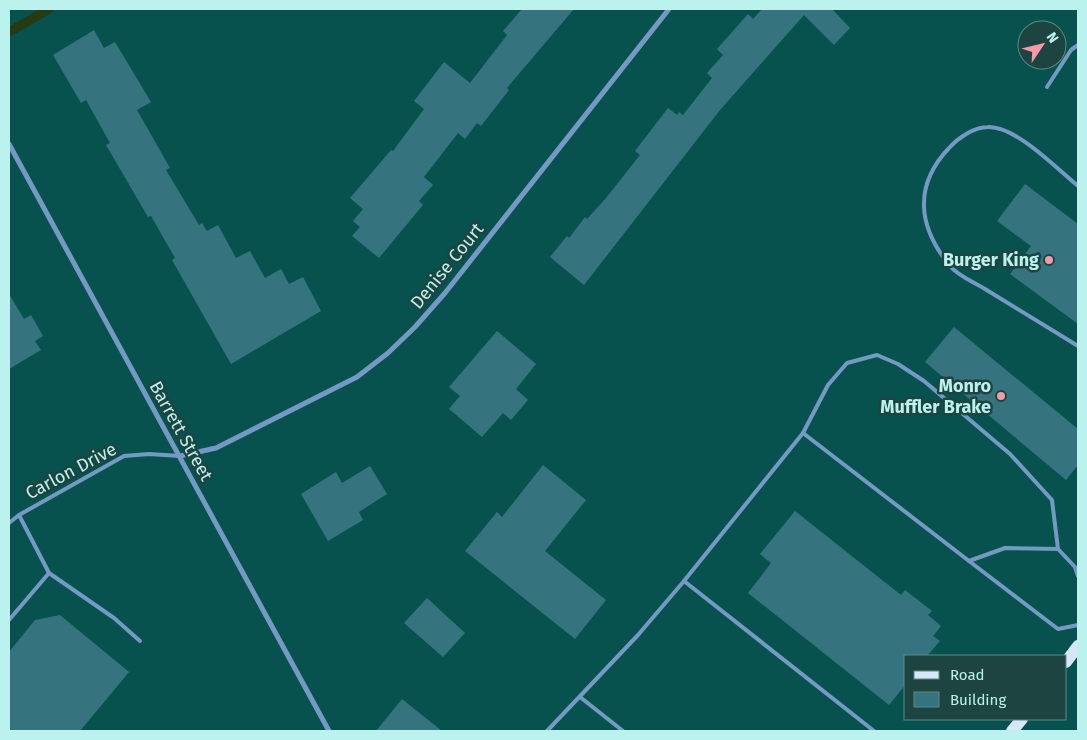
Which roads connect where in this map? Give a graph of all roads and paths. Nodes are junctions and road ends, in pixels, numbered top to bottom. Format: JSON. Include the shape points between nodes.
{"nodes":[{"id":1,"x":669,"y":9,"type":"edge"},
{"id":2,"x":1078,"y":45,"type":"edge"},
{"id":3,"x":1047,"y":87,"type":"dead end"},
{"id":4,"x":9,"y":144,"type":"edge"},
{"id":5,"x":1078,"y":186,"type":"edge"},
{"id":6,"x":1078,"y":346,"type":"edge"},
{"id":7,"x":802,"y":432,"type":"junction"},
{"id":8,"x":180,"y":456,"type":"junction"},
{"id":9,"x":19,"y":515,"type":"junction"},
{"id":10,"x":9,"y":523,"type":"edge"},
{"id":11,"x":1058,"y":550,"type":"junction"},
{"id":12,"x":969,"y":561,"type":"junction"},
{"id":13,"x":49,"y":573,"type":"junction"},
{"id":14,"x":1078,"y":576,"type":"edge"},
{"id":15,"x":684,"y":581,"type":"junction"},
{"id":16,"x":9,"y":620,"type":"edge"},
{"id":17,"x":1078,"y":625,"type":"edge"},
{"id":18,"x":140,"y":641,"type":"dead end"},
{"id":19,"x":1078,"y":646,"type":"edge"},
{"id":20,"x":1067,"y":661,"type":"edge"},
{"id":21,"x":580,"y":697,"type":"junction"},
{"id":22,"x":1021,"y":720,"type":"edge"},
{"id":23,"x":329,"y":731,"type":"edge"},
{"id":24,"x":548,"y":731,"type":"edge"},
{"id":25,"x":623,"y":731,"type":"edge"},
{"id":26,"x":874,"y":731,"type":"edge"},
{"id":27,"x":1012,"y":731,"type":"edge"}],
"edges":[{"from":1,"to":8,"type":"street","name":"Denise Court","via":[[445,293],[388,353],[357,377],[216,448]]},
{"from":2,"to":3,"type":"lane","via":[[1070,50]]},
{"from":4,"to":8,"type":"street","name":"Barrett Street"},
{"from":5,"to":6,"type":"lane","via":[[1010,132],[988,127],[969,132],[940,158],[930,172],[924,212],[927,230],[952,268]]},
{"from":7,"to":11,"type":"lane","via":[[828,385],[847,363],[877,354],[924,381],[982,428],[1033,477],[1052,500]]},
{"from":7,"to":12,"type":"lane"},
{"from":7,"to":15,"type":"lane"},
{"from":8,"to":9,"type":"lane","name":"Carlon Drive","via":[[124,456]]},
{"from":8,"to":23,"type":"street","name":"Barrett Street"},
{"from":9,"to":10,"type":"lane","name":"Carlon Drive"},
{"from":9,"to":13,"type":"lane"},
{"from":11,"to":12,"type":"lane","via":[[1005,548]]},
{"from":11,"to":14,"type":"lane","via":[[1075,567]]},
{"from":12,"to":17,"type":"lane","via":[[1058,629]]},
{"from":13,"to":16,"type":"lane"},
{"from":13,"to":18,"type":"lane","via":[[114,618]]},
{"from":15,"to":21,"type":"lane"},
{"from":15,"to":26,"type":"lane"},
{"from":19,"to":20,"type":"main road"},
{"from":21,"to":24,"type":"lane"},
{"from":21,"to":25,"type":"lane"},
{"from":22,"to":27,"type":"main road"}]}
